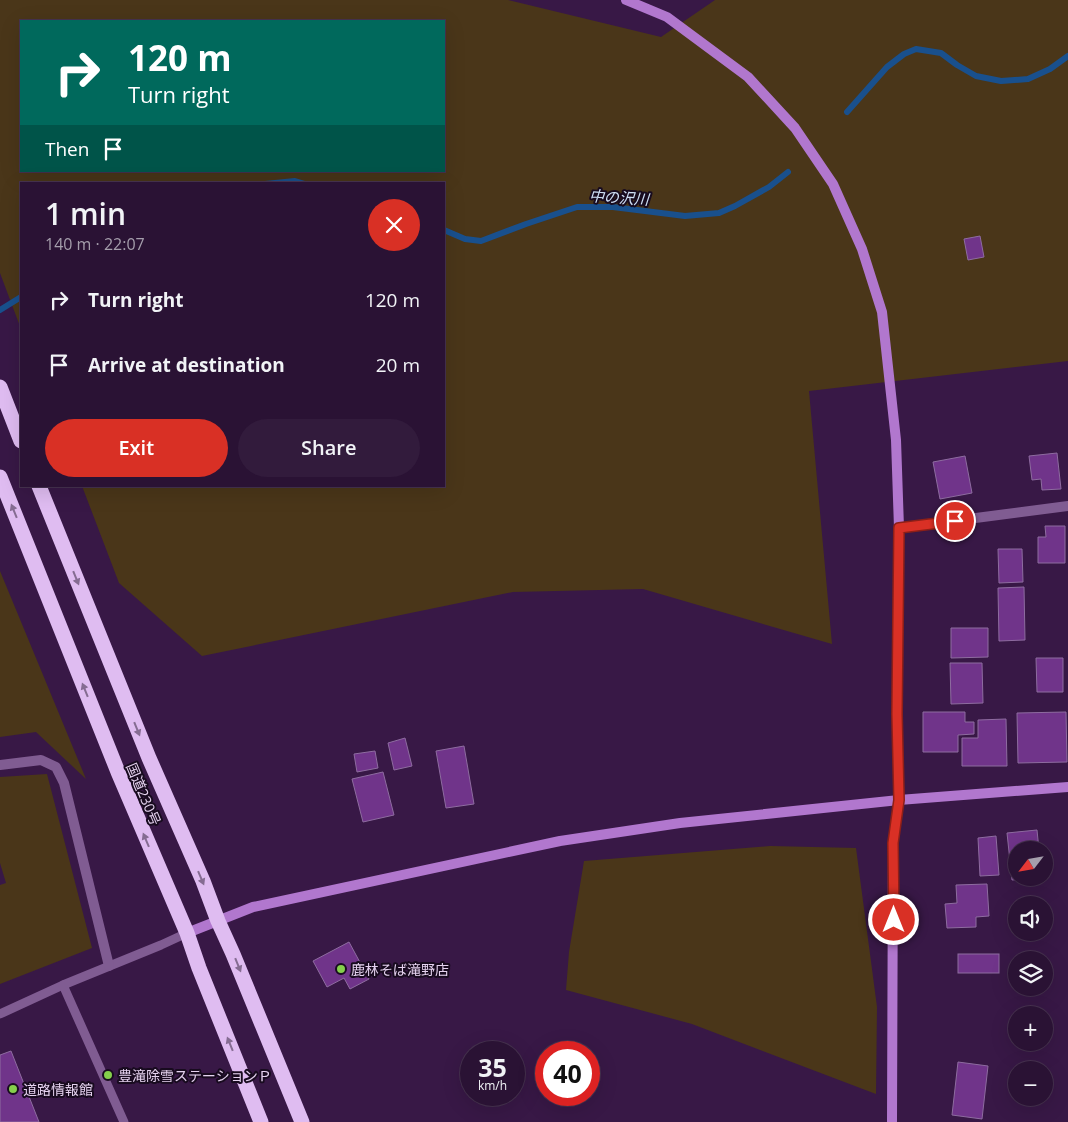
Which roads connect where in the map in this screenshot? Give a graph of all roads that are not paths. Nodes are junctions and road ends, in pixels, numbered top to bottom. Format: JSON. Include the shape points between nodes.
{"nodes":[{"id":1,"x":626,"y":0,"type":"edge"},
{"id":2,"x":0,"y":387,"type":"edge"},
{"id":3,"x":20,"y":438,"type":"edge"},
{"id":4,"x":0,"y":477,"type":"edge"},
{"id":5,"x":39,"y":487,"type":"edge"},
{"id":6,"x":1068,"y":506,"type":"edge"},
{"id":7,"x":899,"y":528,"type":"junction"},
{"id":8,"x":0,"y":765,"type":"edge"},
{"id":9,"x":1068,"y":787,"type":"edge"},
{"id":10,"x":899,"y":800,"type":"junction"},
{"id":11,"x":218,"y":921,"type":"junction"},
{"id":12,"x":187,"y":933,"type":"junction"},
{"id":13,"x":109,"y":966,"type":"junction"},
{"id":14,"x":63,"y":985,"type":"junction"},
{"id":15,"x":0,"y":1014,"type":"edge"},
{"id":16,"x":124,"y":1122,"type":"edge"},
{"id":17,"x":261,"y":1122,"type":"edge"},
{"id":18,"x":302,"y":1122,"type":"edge"},
{"id":19,"x":892,"y":1122,"type":"edge"}],
"edges":[{"from":1,"to":7,"type":"street","via":[[667,17],[748,77],[795,128],[833,184],[862,250],[882,312],[896,440]]},
{"from":2,"to":3,"type":"highway"},
{"from":12,"to":4,"type":"highway","name":"国道230号","one_way":true,"via":[[118,772]]},
{"from":5,"to":11,"type":"highway","name":"国道230号","one_way":true},
{"from":6,"to":7,"type":"street"},
{"from":7,"to":10,"type":"street"},
{"from":8,"to":13,"type":"street","via":[[41,760],[56,767],[64,783]]},
{"from":9,"to":10,"type":"street"},
{"from":10,"to":11,"type":"street","via":[[680,823],[560,841],[253,907]]},
{"from":10,"to":19,"type":"street","via":[[893,843]]},
{"from":11,"to":12,"type":"street"},
{"from":11,"to":18,"type":"highway","name":"国道230号","one_way":true},
{"from":12,"to":13,"type":"lane"},
{"from":17,"to":12,"type":"highway","name":"国道230号","one_way":true},
{"from":13,"to":14,"type":"lane"},
{"from":14,"to":15,"type":"lane"},
{"from":14,"to":16,"type":"lane"}]}
